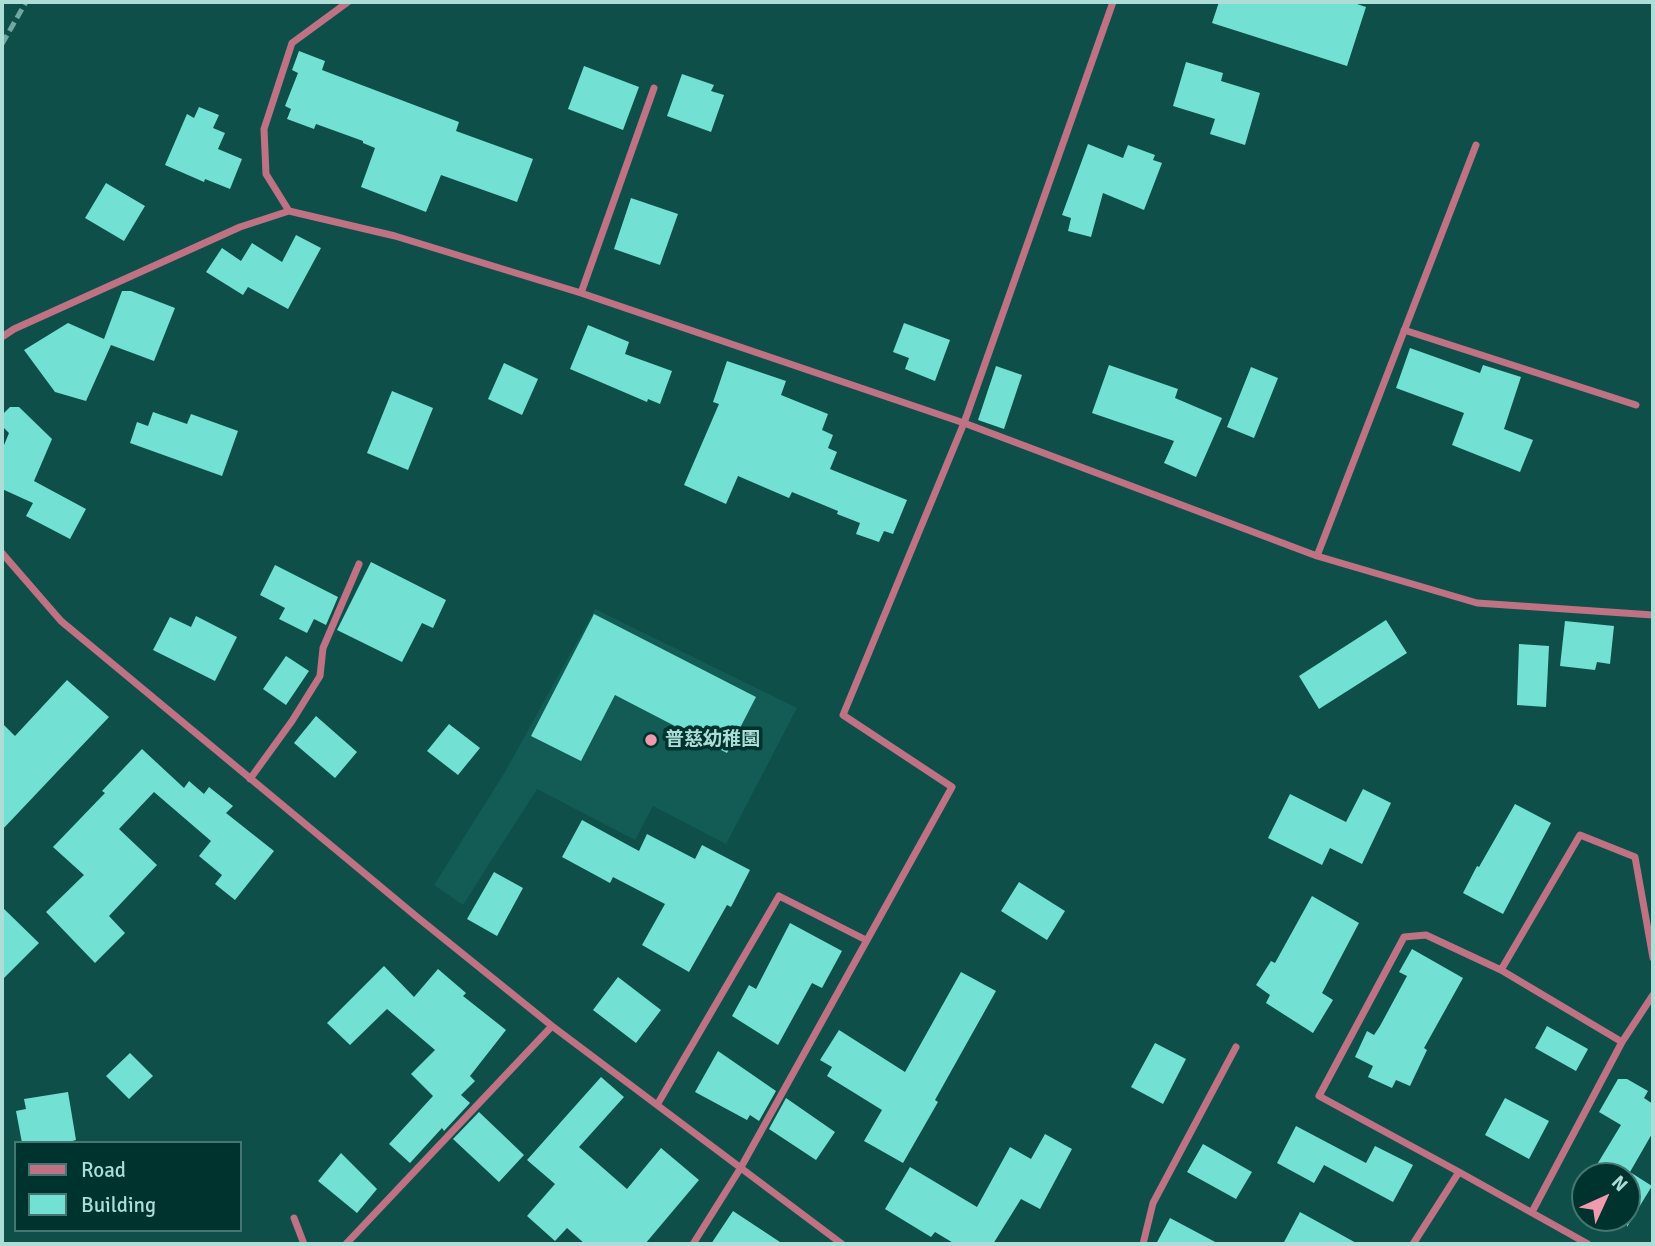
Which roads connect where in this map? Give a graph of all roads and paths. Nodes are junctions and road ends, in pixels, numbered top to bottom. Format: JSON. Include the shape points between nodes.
{"nodes":[{"id":1,"x":348,"y":2,"type":"edge"},
{"id":2,"x":1113,"y":2,"type":"edge"},
{"id":3,"x":654,"y":88,"type":"dead end"},
{"id":4,"x":1476,"y":145,"type":"dead end"},
{"id":5,"x":289,"y":211,"type":"junction"},
{"id":6,"x":581,"y":293,"type":"junction"},
{"id":7,"x":1404,"y":330,"type":"junction"},
{"id":8,"x":2,"y":337,"type":"edge"},
{"id":9,"x":1636,"y":405,"type":"dead end"},
{"id":10,"x":964,"y":423,"type":"junction"},
{"id":11,"x":2,"y":553,"type":"edge"},
{"id":12,"x":1317,"y":556,"type":"junction"},
{"id":13,"x":359,"y":564,"type":"dead end"},
{"id":14,"x":1653,"y":615,"type":"edge"},
{"id":15,"x":250,"y":779,"type":"junction"},
{"id":16,"x":866,"y":940,"type":"junction"},
{"id":17,"x":1653,"y":958,"type":"edge"},
{"id":18,"x":1501,"y":970,"type":"junction"},
{"id":19,"x":1653,"y":995,"type":"edge"},
{"id":20,"x":552,"y":1026,"type":"junction"},
{"id":21,"x":1622,"y":1042,"type":"junction"},
{"id":22,"x":1236,"y":1047,"type":"dead end"},
{"id":23,"x":657,"y":1105,"type":"junction"},
{"id":24,"x":740,"y":1169,"type":"junction"},
{"id":25,"x":1459,"y":1172,"type":"junction"},
{"id":26,"x":1532,"y":1212,"type":"junction"},
{"id":27,"x":294,"y":1218,"type":"dead end"},
{"id":28,"x":304,"y":1244,"type":"edge"},
{"id":29,"x":346,"y":1244,"type":"edge"},
{"id":30,"x":692,"y":1244,"type":"edge"},
{"id":31,"x":842,"y":1244,"type":"edge"},
{"id":32,"x":1143,"y":1244,"type":"edge"},
{"id":33,"x":1413,"y":1244,"type":"edge"},
{"id":34,"x":1588,"y":1244,"type":"edge"}],
"edges":[{"from":1,"to":5,"type":"street","via":[[292,43],[264,129],[266,174]]},
{"from":2,"to":10,"type":"street"},
{"from":3,"to":6,"type":"street"},
{"from":4,"to":7,"type":"street"},
{"from":5,"to":6,"type":"street","via":[[394,236]]},
{"from":5,"to":8,"type":"street","via":[[240,226]]},
{"from":6,"to":10,"type":"street"},
{"from":7,"to":9,"type":"street"},
{"from":7,"to":12,"type":"street"},
{"from":10,"to":12,"type":"street"},
{"from":10,"to":16,"type":"street","via":[[843,715],[952,787]]},
{"from":11,"to":15,"type":"street","via":[[61,621]]},
{"from":12,"to":14,"type":"street","via":[[1477,603]]},
{"from":13,"to":15,"type":"street","via":[[323,648],[320,676]]},
{"from":15,"to":20,"type":"street"},
{"from":16,"to":23,"type":"street","via":[[779,896]]},
{"from":16,"to":24,"type":"street"},
{"from":17,"to":18,"type":"street","via":[[1634,858],[1580,835]]},
{"from":18,"to":21,"type":"street"},
{"from":18,"to":25,"type":"street","via":[[1426,935],[1404,937],[1320,1096]]},
{"from":19,"to":21,"type":"street"},
{"from":20,"to":23,"type":"street"},
{"from":20,"to":29,"type":"street"},
{"from":21,"to":26,"type":"street"},
{"from":22,"to":32,"type":"street","via":[[1153,1203]]},
{"from":23,"to":24,"type":"street"},
{"from":24,"to":30,"type":"street"},
{"from":24,"to":31,"type":"street"},
{"from":25,"to":26,"type":"street"},
{"from":25,"to":33,"type":"street"},
{"from":26,"to":34,"type":"street"},
{"from":27,"to":28,"type":"street"}]}
